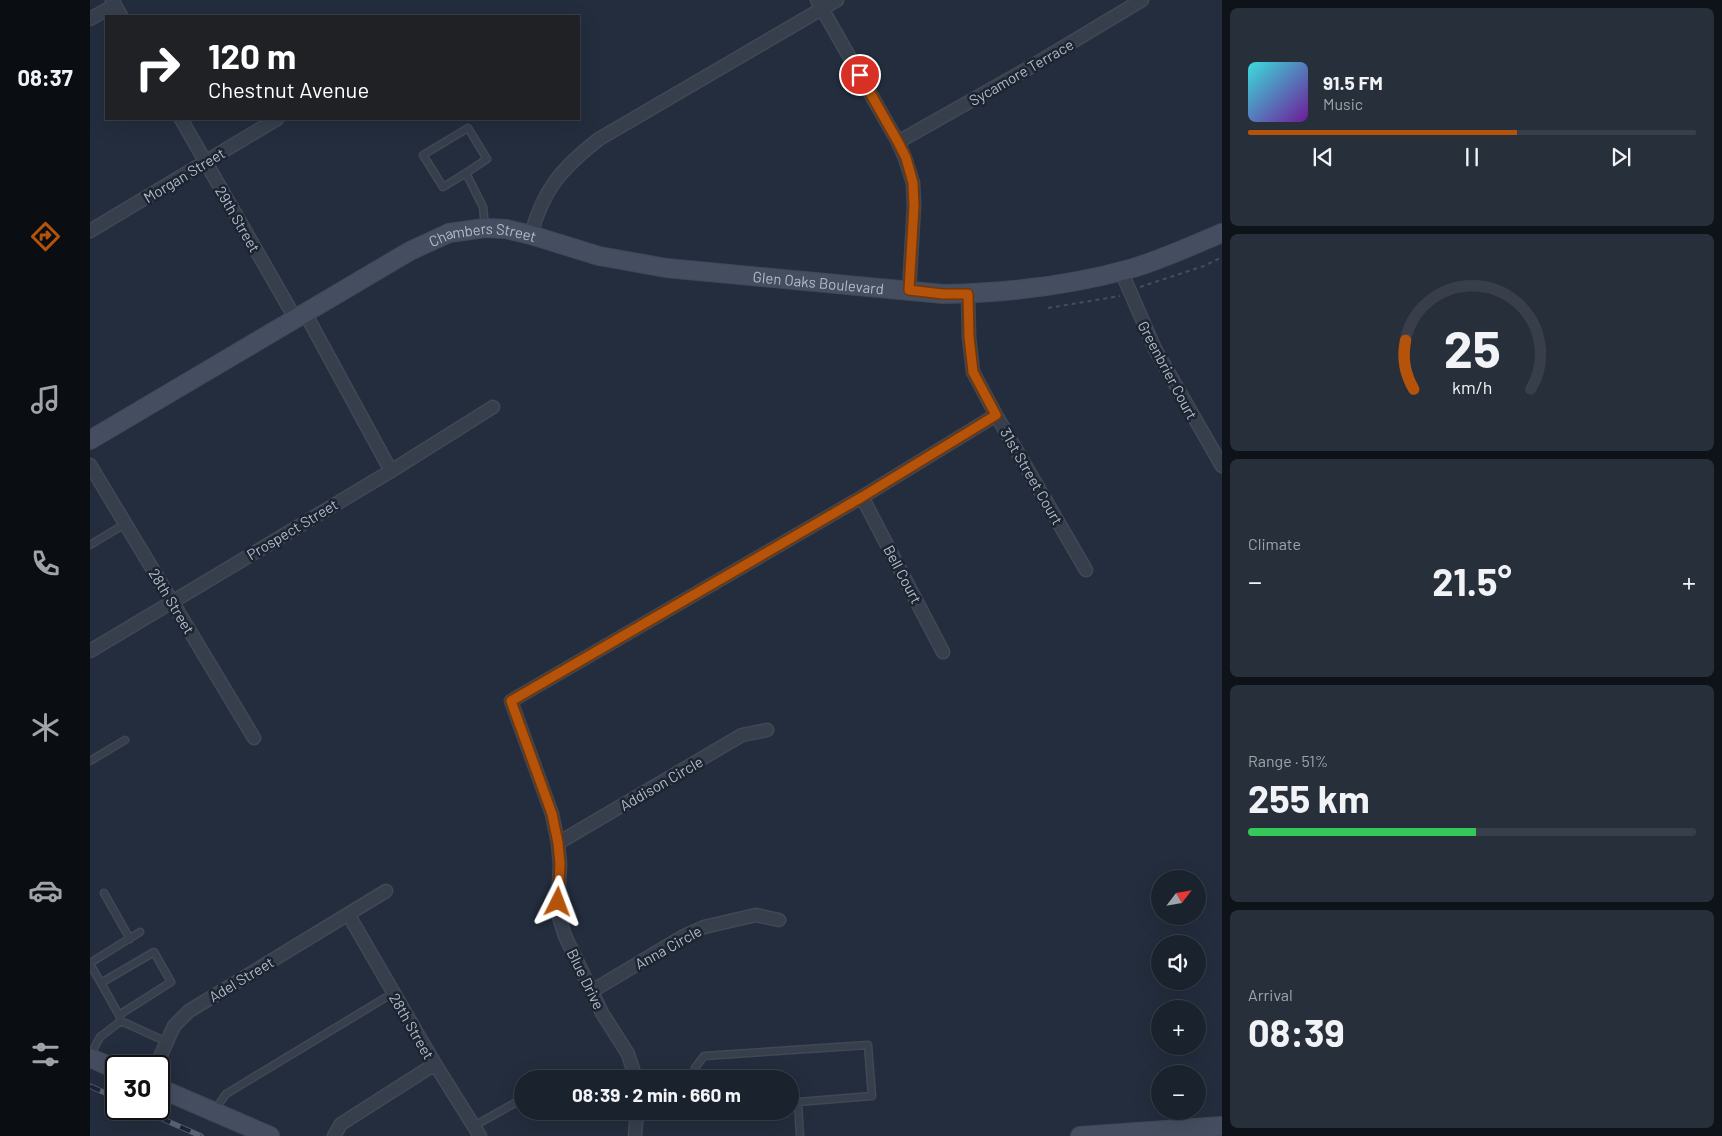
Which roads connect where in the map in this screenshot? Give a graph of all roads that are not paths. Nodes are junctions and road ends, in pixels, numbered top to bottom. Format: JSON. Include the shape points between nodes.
{"nodes":[{"id":1,"x":837,"y":0,"type":"edge"},
{"id":2,"x":1142,"y":0,"type":"edge"},
{"id":3,"x":113,"y":2,"type":"edge"},
{"id":4,"x":820,"y":5,"type":"edge"},
{"id":5,"x":121,"y":15,"type":"edge"},
{"id":6,"x":90,"y":19,"type":"edge"},
{"id":7,"x":182,"y":120,"type":"edge"},
{"id":8,"x":275,"y":120,"type":"edge"},
{"id":9,"x":898,"y":142,"type":"junction"},
{"id":10,"x":206,"y":162,"type":"junction"},
{"id":11,"x":466,"y":172,"type":"junction"},
{"id":12,"x":485,"y":228,"type":"junction"},
{"id":13,"x":90,"y":231,"type":"edge"},
{"id":14,"x":1222,"y":233,"type":"edge"},
{"id":15,"x":531,"y":235,"type":"junction"},
{"id":16,"x":1121,"y":271,"type":"junction"},
{"id":17,"x":909,"y":290,"type":"junction"},
{"id":18,"x":968,"y":294,"type":"junction"},
{"id":19,"x":300,"y":316,"type":"junction"},
{"id":20,"x":493,"y":406,"type":"dead end"},
{"id":21,"x":996,"y":415,"type":"junction"},
{"id":22,"x":90,"y":440,"type":"edge"},
{"id":23,"x":90,"y":465,"type":"edge"},
{"id":24,"x":1222,"y":466,"type":"edge"},
{"id":25,"x":391,"y":470,"type":"junction"},
{"id":26,"x":862,"y":497,"type":"junction"},
{"id":27,"x":125,"y":524,"type":"junction"},
{"id":28,"x":90,"y":546,"type":"edge"},
{"id":29,"x":1086,"y":570,"type":"dead end"},
{"id":30,"x":172,"y":600,"type":"junction"},
{"id":31,"x":90,"y":651,"type":"edge"},
{"id":32,"x":943,"y":652,"type":"dead end"},
{"id":33,"x":767,"y":730,"type":"dead end"},
{"id":34,"x":254,"y":738,"type":"dead end"},
{"id":35,"x":125,"y":740,"type":"dead end"},
{"id":36,"x":90,"y":761,"type":"edge"},
{"id":37,"x":558,"y":843,"type":"junction"},
{"id":38,"x":386,"y":891,"type":"dead end"},
{"id":39,"x":104,"y":893,"type":"dead end"},
{"id":40,"x":348,"y":914,"type":"junction"},
{"id":41,"x":780,"y":920,"type":"dead end"},
{"id":42,"x":140,"y":932,"type":"dead end"},
{"id":43,"x":130,"y":939,"type":"junction"},
{"id":44,"x":90,"y":965,"type":"edge"},
{"id":45,"x":101,"y":983,"type":"junction"},
{"id":46,"x":592,"y":991,"type":"junction"},
{"id":47,"x":393,"y":993,"type":"junction"},
{"id":48,"x":120,"y":1018,"type":"junction"},
{"id":49,"x":167,"y":1042,"type":"junction"},
{"id":50,"x":161,"y":1055,"type":"edge"},
{"id":51,"x":90,"y":1057,"type":"edge"},
{"id":52,"x":105,"y":1064,"type":"edge"},
{"id":53,"x":435,"y":1064,"type":"junction"},
{"id":54,"x":633,"y":1070,"type":"edge"},
{"id":55,"x":695,"y":1070,"type":"edge"},
{"id":56,"x":170,"y":1093,"type":"edge"},
{"id":57,"x":799,"y":1102,"type":"edge"},
{"id":58,"x":514,"y":1105,"type":"edge"},
{"id":59,"x":214,"y":1113,"type":"junction"},
{"id":60,"x":799,"y":1119,"type":"edge"},
{"id":61,"x":636,"y":1120,"type":"edge"},
{"id":62,"x":1222,"y":1126,"type":"edge"},
{"id":63,"x":477,"y":1131,"type":"edge"},
{"id":64,"x":270,"y":1136,"type":"edge"},
{"id":65,"x":334,"y":1136,"type":"edge"},
{"id":66,"x":635,"y":1136,"type":"edge"},
{"id":67,"x":800,"y":1136,"type":"edge"},
{"id":68,"x":1080,"y":1136,"type":"edge"}],
"edges":[{"from":1,"to":4,"type":"street","name":"Chambers Street"},
{"from":2,"to":9,"type":"street","name":"Sycamore Terrace","via":[[1027,70]]},
{"from":3,"to":5,"type":"street"},
{"from":3,"to":6,"type":"street"},
{"from":4,"to":9,"type":"street"},
{"from":4,"to":15,"type":"street","name":"Chambers Street","via":[[574,158],[550,187],[536,215]]},
{"from":7,"to":10,"type":"street","name":"29th Street"},
{"from":8,"to":10,"type":"street","name":"Morgan Street"},
{"from":9,"to":17,"type":"street","via":[[913,183]]},
{"from":10,"to":13,"type":"street","name":"Morgan Street"},
{"from":10,"to":19,"type":"street","name":"29th Street"},
{"from":11,"to":11,"type":"lane","via":[[443,187],[423,155],[468,128],[487,159]]},
{"from":11,"to":12,"type":"lane","via":[[483,207]]},
{"from":12,"to":15,"type":"main road","name":"Chambers Street"},
{"from":12,"to":19,"type":"main road","name":"Chambers Street","via":[[449,233],[410,251]]},
{"from":14,"to":16,"type":"main road","name":"Glen Oaks Boulevard"},
{"from":15,"to":17,"type":"main road","name":"Glen Oaks Boulevard","via":[[599,256],[666,268]]},
{"from":16,"to":18,"type":"main road","name":"Glen Oaks Boulevard","via":[[1032,290]]},
{"from":16,"to":24,"type":"street","name":"Greenbrier Court","via":[[1155,349]]},
{"from":17,"to":18,"type":"main road","name":"Glen Oaks Boulevard"},
{"from":18,"to":21,"type":"street","name":"31st Street Court","via":[[973,372]]},
{"from":19,"to":22,"type":"main road","name":"Chambers Street"},
{"from":19,"to":25,"type":"street","name":"29th Street"},
{"from":20,"to":25,"type":"street","name":"Prospect Street"},
{"from":21,"to":26,"type":"street"},
{"from":21,"to":29,"type":"street","name":"31st Street Court"},
{"from":23,"to":27,"type":"street","name":"28th Street"},
{"from":25,"to":30,"type":"street","name":"Prospect Street"},
{"from":26,"to":32,"type":"street","name":"Bell Court"},
{"from":26,"to":37,"type":"street","name":"Blue Drive","via":[[511,701],[552,814]]},
{"from":27,"to":28,"type":"lane"},
{"from":27,"to":30,"type":"street","name":"28th Street"},
{"from":30,"to":31,"type":"street","name":"Prospect Street"},
{"from":30,"to":34,"type":"street","name":"28th Street"},
{"from":33,"to":37,"type":"street","name":"Addison Circle","via":[[742,735]]},
{"from":35,"to":36,"type":"lane"},
{"from":37,"to":46,"type":"street","name":"Blue Drive","via":[[559,917]]},
{"from":38,"to":40,"type":"street","name":"Adel Street"},
{"from":39,"to":43,"type":"lane"},
{"from":40,"to":47,"type":"street","name":"28th Street"},
{"from":40,"to":49,"type":"street","name":"Adel Street","via":[[189,1011],[174,1026]]},
{"from":41,"to":46,"type":"street","name":"Anna Circle","via":[[756,915],[704,927]]},
{"from":42,"to":43,"type":"lane"},
{"from":43,"to":44,"type":"lane"},
{"from":44,"to":45,"type":"lane"},
{"from":45,"to":48,"type":"lane"},
{"from":45,"to":48,"type":"lane","via":[[154,952],[171,982]]},
{"from":46,"to":54,"type":"street","name":"Blue Drive","via":[[628,1054]]},
{"from":47,"to":53,"type":"street","name":"28th Street"},
{"from":47,"to":59,"type":"lane","via":[[226,1094]]},
{"from":48,"to":49,"type":"lane"},
{"from":48,"to":51,"type":"lane","via":[[100,1037]]},
{"from":49,"to":50,"type":"street","name":"Adel Street"},
{"from":51,"to":52,"type":"main road"},
{"from":53,"to":63,"type":"street","name":"28th Street"},
{"from":53,"to":65,"type":"street","via":[[341,1124]]},
{"from":55,"to":57,"type":"lane","via":[[704,1056],[868,1045],[872,1096]]},
{"from":56,"to":59,"type":"main road"},
{"from":58,"to":63,"type":"lane"},
{"from":59,"to":64,"type":"main road"},
{"from":60,"to":67,"type":"lane"},
{"from":61,"to":66,"type":"street"},
{"from":62,"to":68,"type":"main road"}]}
